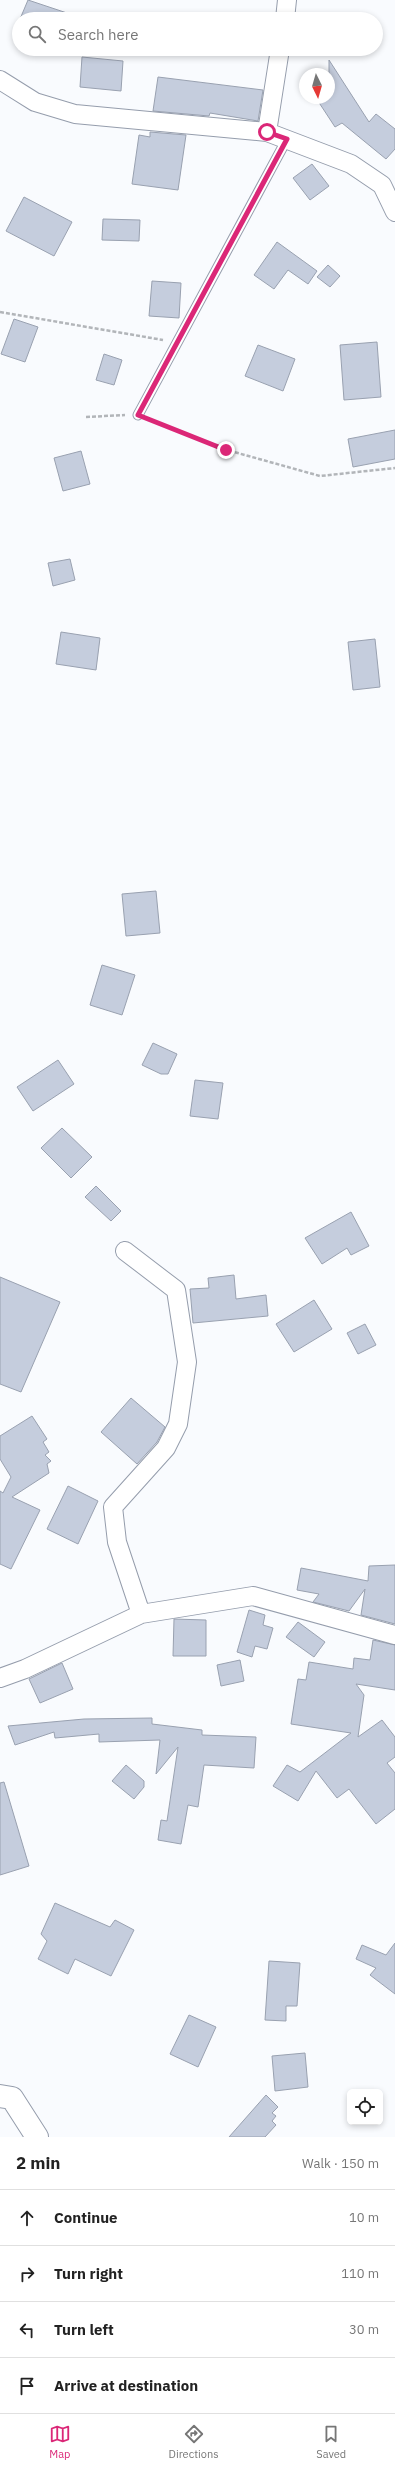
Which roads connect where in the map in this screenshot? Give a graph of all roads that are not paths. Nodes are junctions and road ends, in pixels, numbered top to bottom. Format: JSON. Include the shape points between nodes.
{"nodes":[{"id":1,"x":286,"y":0,"type":"edge"},
{"id":2,"x":285,"y":12,"type":"edge"},
{"id":3,"x":279,"y":56,"type":"edge"},
{"id":4,"x":0,"y":80,"type":"edge"},
{"id":5,"x":267,"y":132,"type":"junction"},
{"id":6,"x":287,"y":139,"type":"junction"},
{"id":7,"x":389,"y":186,"type":"edge"},
{"id":8,"x":395,"y":212,"type":"edge"},
{"id":9,"x":138,"y":415,"type":"road end"},
{"id":10,"x":125,"y":1251,"type":"dead end"},
{"id":11,"x":141,"y":1614,"type":"junction"},
{"id":12,"x":395,"y":1635,"type":"edge"},
{"id":13,"x":0,"y":1678,"type":"edge"},
{"id":14,"x":0,"y":2096,"type":"edge"},
{"id":15,"x":37,"y":2137,"type":"edge"}],
"edges":[{"from":1,"to":2,"type":"street"},
{"from":3,"to":5,"type":"street"},
{"from":4,"to":5,"type":"street","via":[[35,102],[75,114]]},
{"from":5,"to":6,"type":"street"},
{"from":6,"to":7,"type":"street","via":[[351,164]]},
{"from":6,"to":9,"type":"lane"},
{"from":7,"to":8,"type":"street"},
{"from":10,"to":11,"type":"street","via":[[176,1290],[187,1362],[178,1424],[169,1442],[113,1507],[117,1542]]},
{"from":11,"to":12,"type":"street","via":[[253,1596]]},
{"from":11,"to":13,"type":"street","via":[[25,1669]]},
{"from":14,"to":15,"type":"street","via":[[12,2098]]}]}
